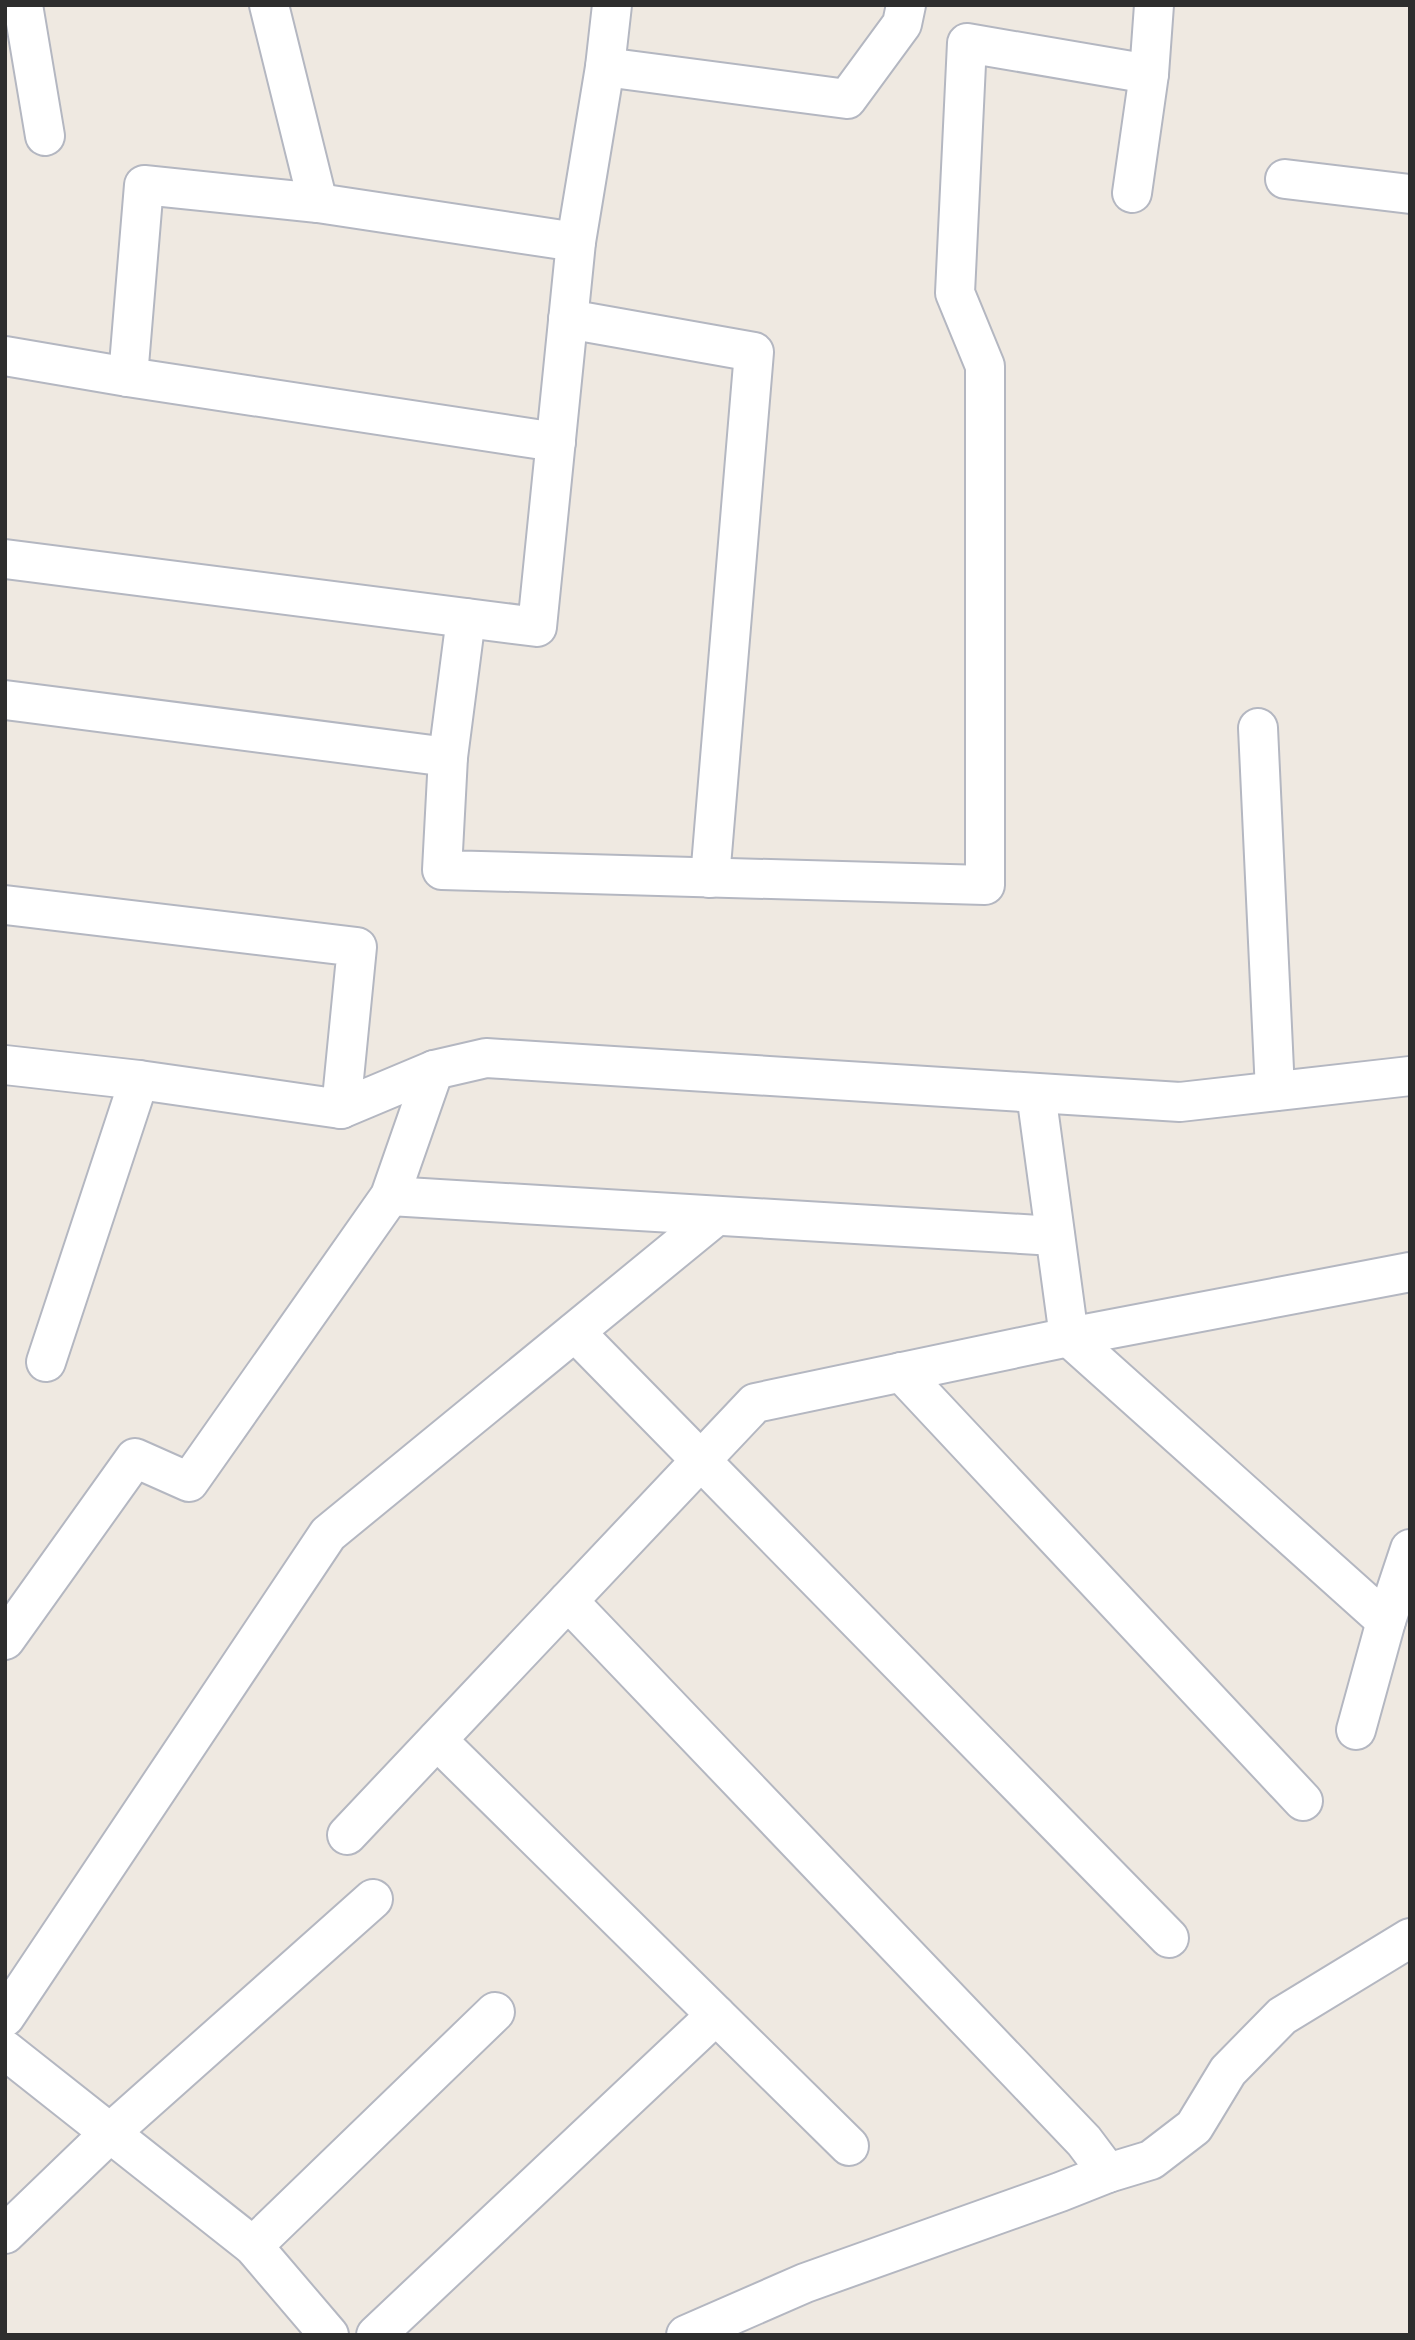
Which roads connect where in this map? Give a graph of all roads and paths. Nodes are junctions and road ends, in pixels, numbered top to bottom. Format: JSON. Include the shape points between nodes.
{"nodes":[{"id":1,"x":23,"y":5,"type":"edge"},
{"id":2,"x":269,"y":5,"type":"edge"},
{"id":3,"x":612,"y":5,"type":"edge"},
{"id":4,"x":906,"y":5,"type":"edge"},
{"id":5,"x":1154,"y":5,"type":"edge"},
{"id":6,"x":605,"y":68,"type":"junction"},
{"id":7,"x":1149,"y":74,"type":"junction"},
{"id":8,"x":45,"y":136,"type":"dead end"},
{"id":9,"x":1285,"y":179,"type":"dead end"},
{"id":10,"x":1132,"y":193,"type":"dead end"},
{"id":11,"x":1410,"y":194,"type":"edge"},
{"id":12,"x":318,"y":203,"type":"junction"},
{"id":13,"x":576,"y":242,"type":"junction"},
{"id":14,"x":568,"y":319,"type":"junction"},
{"id":15,"x":5,"y":356,"type":"edge"},
{"id":16,"x":128,"y":377,"type":"junction"},
{"id":17,"x":556,"y":442,"type":"junction"},
{"id":18,"x":5,"y":559,"type":"edge"},
{"id":19,"x":466,"y":618,"type":"junction"},
{"id":20,"x":5,"y":700,"type":"edge"},
{"id":21,"x":1258,"y":728,"type":"dead end"},
{"id":22,"x":448,"y":757,"type":"junction"},
{"id":23,"x":710,"y":878,"type":"junction"},
{"id":24,"x":5,"y":905,"type":"edge"},
{"id":25,"x":5,"y":1065,"type":"edge"},
{"id":26,"x":434,"y":1070,"type":"junction"},
{"id":27,"x":1410,"y":1076,"type":"edge"},
{"id":28,"x":139,"y":1080,"type":"junction"},
{"id":29,"x":1275,"y":1091,"type":"junction"},
{"id":30,"x":1036,"y":1093,"type":"junction"},
{"id":31,"x":341,"y":1109,"type":"junction"},
{"id":32,"x":390,"y":1196,"type":"junction"},
{"id":33,"x":716,"y":1216,"type":"junction"},
{"id":34,"x":1055,"y":1236,"type":"junction"},
{"id":35,"x":1410,"y":1272,"type":"edge"},
{"id":36,"x":575,"y":1332,"type":"junction"},
{"id":37,"x":1069,"y":1338,"type":"junction"},
{"id":38,"x":47,"y":1362,"type":"dead end"},
{"id":39,"x":901,"y":1372,"type":"junction"},
{"id":40,"x":700,"y":1461,"type":"junction"},
{"id":41,"x":1410,"y":1549,"type":"edge"},
{"id":42,"x":568,"y":1601,"type":"junction"},
{"id":43,"x":1386,"y":1621,"type":"junction"},
{"id":44,"x":5,"y":1640,"type":"edge"},
{"id":45,"x":1356,"y":1730,"type":"dead end"},
{"id":46,"x":437,"y":1740,"type":"junction"},
{"id":47,"x":1303,"y":1801,"type":"dead end"},
{"id":48,"x":347,"y":1835,"type":"dead end"},
{"id":49,"x":373,"y":1899,"type":"dead end"},
{"id":50,"x":1169,"y":1938,"type":"dead end"},
{"id":51,"x":1410,"y":1938,"type":"edge"},
{"id":52,"x":495,"y":2012,"type":"dead end"},
{"id":53,"x":716,"y":2015,"type":"junction"},
{"id":54,"x":5,"y":2017,"type":"edge"},
{"id":55,"x":5,"y":2050,"type":"edge"},
{"id":56,"x":110,"y":2133,"type":"junction"},
{"id":57,"x":849,"y":2146,"type":"dead end"},
{"id":58,"x":1108,"y":2173,"type":"junction"},
{"id":59,"x":5,"y":2235,"type":"edge"},
{"id":60,"x":253,"y":2246,"type":"junction"},
{"id":61,"x":329,"y":2335,"type":"edge"},
{"id":62,"x":376,"y":2335,"type":"edge"},
{"id":63,"x":686,"y":2335,"type":"edge"}],
"edges":[{"from":1,"to":8,"type":"street"},
{"from":2,"to":12,"type":"street"},
{"from":3,"to":6,"type":"street"},
{"from":4,"to":6,"type":"street","via":[[902,24],[847,99]]},
{"from":5,"to":7,"type":"street"},
{"from":6,"to":13,"type":"street"},
{"from":7,"to":10,"type":"street"},
{"from":7,"to":23,"type":"street","via":[[967,43],[955,293],[985,366],[985,885]]},
{"from":9,"to":11,"type":"street"},
{"from":12,"to":13,"type":"street"},
{"from":12,"to":16,"type":"street","via":[[144,185]]},
{"from":13,"to":14,"type":"street"},
{"from":14,"to":17,"type":"street"},
{"from":14,"to":23,"type":"street","via":[[754,352]]},
{"from":15,"to":16,"type":"street"},
{"from":16,"to":17,"type":"street"},
{"from":17,"to":19,"type":"street","via":[[537,627]]},
{"from":18,"to":19,"type":"street"},
{"from":19,"to":22,"type":"street"},
{"from":20,"to":22,"type":"street"},
{"from":21,"to":29,"type":"street"},
{"from":22,"to":23,"type":"street","via":[[442,870]]},
{"from":24,"to":31,"type":"street","via":[[357,947]]},
{"from":25,"to":28,"type":"street"},
{"from":26,"to":30,"type":"street","via":[[486,1058]]},
{"from":26,"to":31,"type":"street"},
{"from":26,"to":32,"type":"street"},
{"from":27,"to":29,"type":"street"},
{"from":28,"to":31,"type":"street"},
{"from":28,"to":38,"type":"street"},
{"from":29,"to":30,"type":"street","via":[[1180,1102]]},
{"from":30,"to":34,"type":"street"},
{"from":32,"to":33,"type":"street"},
{"from":32,"to":44,"type":"street","via":[[189,1482],[135,1458]]},
{"from":33,"to":34,"type":"street"},
{"from":33,"to":36,"type":"street"},
{"from":34,"to":37,"type":"street"},
{"from":35,"to":37,"type":"street"},
{"from":36,"to":40,"type":"street"},
{"from":36,"to":54,"type":"street","via":[[328,1534]]},
{"from":37,"to":39,"type":"street"},
{"from":37,"to":43,"type":"street"},
{"from":39,"to":40,"type":"street","via":[[755,1403]]},
{"from":39,"to":47,"type":"street"},
{"from":40,"to":42,"type":"street"},
{"from":40,"to":50,"type":"street"},
{"from":41,"to":43,"type":"street"},
{"from":42,"to":46,"type":"street"},
{"from":42,"to":58,"type":"street","via":[[1084,2141]]},
{"from":43,"to":45,"type":"street"},
{"from":46,"to":48,"type":"street"},
{"from":46,"to":53,"type":"street"},
{"from":49,"to":56,"type":"street"},
{"from":51,"to":58,"type":"street","via":[[1282,2016],[1228,2071],[1194,2126],[1151,2160]]},
{"from":52,"to":60,"type":"street"},
{"from":53,"to":57,"type":"street"},
{"from":53,"to":62,"type":"street"},
{"from":55,"to":56,"type":"street"},
{"from":56,"to":59,"type":"street"},
{"from":56,"to":60,"type":"street"},
{"from":58,"to":63,"type":"street","via":[[806,2283]]},
{"from":60,"to":61,"type":"street"}]}
